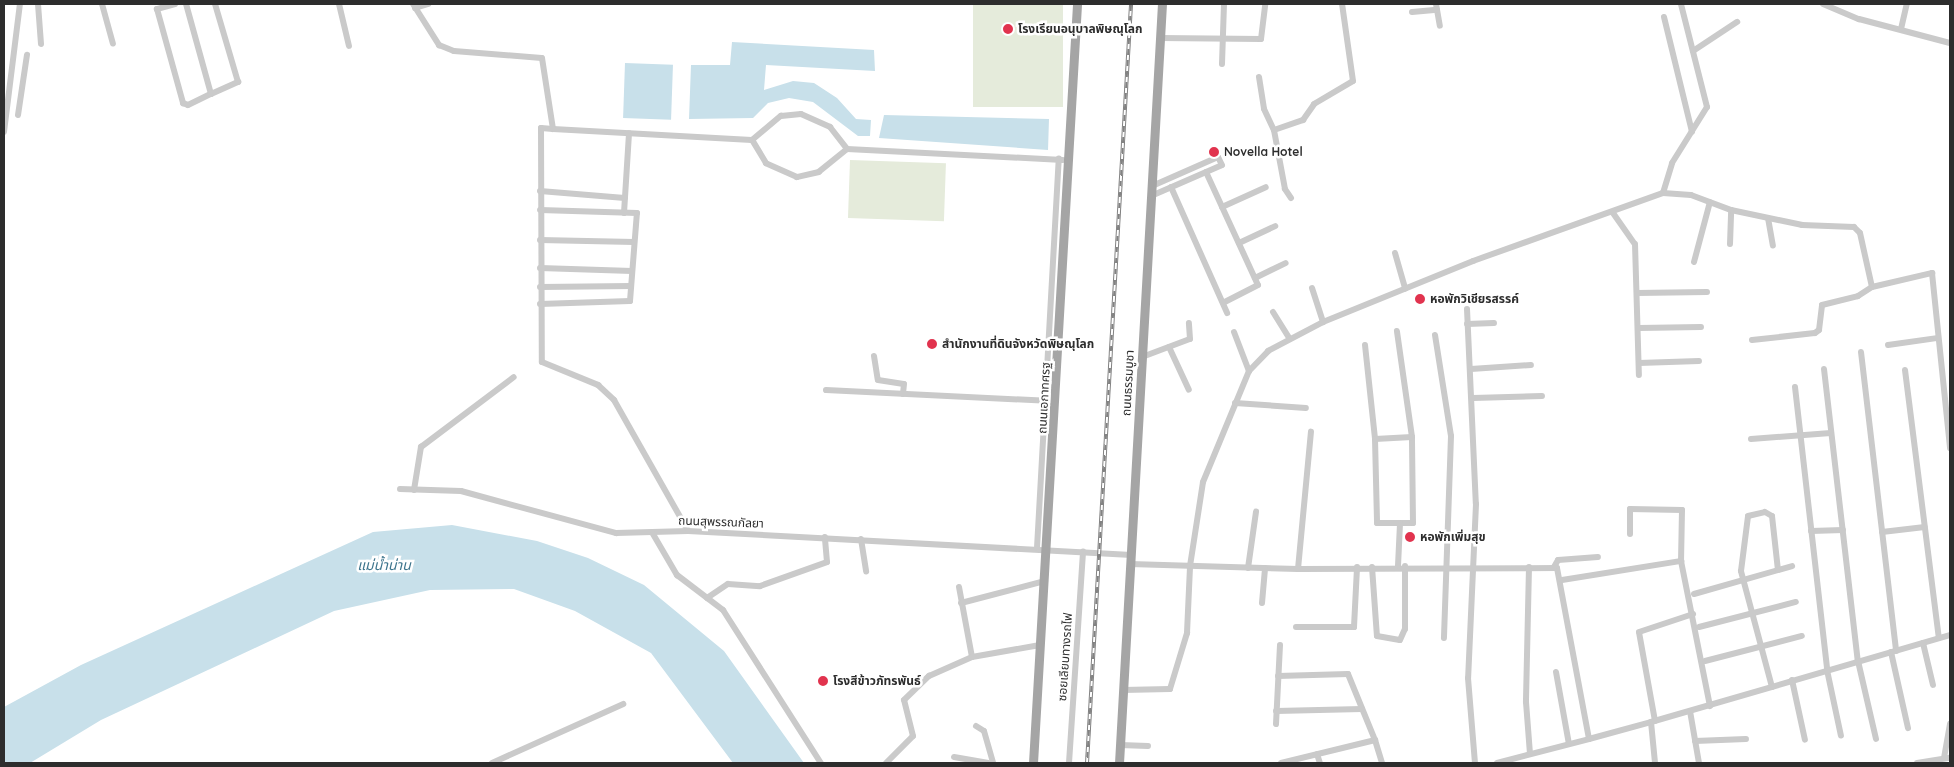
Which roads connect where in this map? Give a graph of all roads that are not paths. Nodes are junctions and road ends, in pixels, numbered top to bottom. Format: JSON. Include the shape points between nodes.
{"nodes":[{"id":1,"x":20,"y":4,"type":"edge"},
{"id":2,"x":38,"y":4,"type":"edge"},
{"id":3,"x":102,"y":4,"type":"edge"},
{"id":4,"x":175,"y":4,"type":"edge"},
{"id":5,"x":186,"y":4,"type":"edge"},
{"id":6,"x":215,"y":4,"type":"edge"},
{"id":7,"x":339,"y":4,"type":"edge"},
{"id":8,"x":428,"y":4,"type":"edge"},
{"id":9,"x":1077,"y":4,"type":"edge"},
{"id":10,"x":1162,"y":4,"type":"edge"},
{"id":11,"x":1224,"y":4,"type":"edge"},
{"id":12,"x":1264,"y":4,"type":"edge"},
{"id":13,"x":1342,"y":4,"type":"edge"},
{"id":14,"x":1681,"y":4,"type":"edge"},
{"id":15,"x":1823,"y":4,"type":"edge"},
{"id":16,"x":1907,"y":4,"type":"edge"},
{"id":17,"x":162,"y":5,"type":"edge"},
{"id":18,"x":414,"y":6,"type":"edge"},
{"id":19,"x":1437,"y":7,"type":"edge"},
{"id":20,"x":1412,"y":12,"type":"dead end"},
{"id":21,"x":1664,"y":17,"type":"dead end"},
{"id":22,"x":1737,"y":22,"type":"dead end"},
{"id":23,"x":1440,"y":26,"type":"dead end"},
{"id":24,"x":1901,"y":28,"type":"junction"},
{"id":25,"x":1160,"y":38,"type":"junction"},
{"id":26,"x":1223,"y":38,"type":"junction"},
{"id":27,"x":1950,"y":43,"type":"edge"},
{"id":28,"x":41,"y":44,"type":"dead end"},
{"id":29,"x":113,"y":44,"type":"dead end"},
{"id":30,"x":349,"y":46,"type":"dead end"},
{"id":31,"x":1693,"y":51,"type":"junction"},
{"id":32,"x":27,"y":55,"type":"dead end"},
{"id":33,"x":1222,"y":64,"type":"dead end"},
{"id":34,"x":14,"y":70,"type":"junction"},
{"id":35,"x":25,"y":72,"type":"junction"},
{"id":36,"x":1259,"y":77,"type":"dead end"},
{"id":37,"x":211,"y":94,"type":"junction"},
{"id":38,"x":18,"y":115,"type":"dead end"},
{"id":39,"x":553,"y":128,"type":"junction"},
{"id":40,"x":1274,"y":130,"type":"junction"},
{"id":41,"x":4,"y":132,"type":"edge"},
{"id":42,"x":1692,"y":132,"type":"junction"},
{"id":43,"x":629,"y":133,"type":"junction"},
{"id":44,"x":752,"y":140,"type":"junction"},
{"id":45,"x":846,"y":149,"type":"junction"},
{"id":46,"x":1060,"y":160,"type":"junction"},
{"id":47,"x":1070,"y":160,"type":"junction"},
{"id":48,"x":1206,"y":172,"type":"junction"},
{"id":49,"x":1152,"y":186,"type":"junction"},
{"id":50,"x":1171,"y":187,"type":"junction"},
{"id":51,"x":1266,"y":187,"type":"dead end"},
{"id":52,"x":540,"y":191,"type":"junction"},
{"id":53,"x":1663,"y":193,"type":"junction"},
{"id":54,"x":1151,"y":196,"type":"junction"},
{"id":55,"x":625,"y":198,"type":"junction"},
{"id":56,"x":1291,"y":198,"type":"dead end"},
{"id":57,"x":1710,"y":202,"type":"junction"},
{"id":58,"x":1222,"y":208,"type":"junction"},
{"id":59,"x":540,"y":210,"type":"junction"},
{"id":60,"x":1731,"y":210,"type":"junction"},
{"id":61,"x":624,"y":213,"type":"junction"},
{"id":62,"x":1613,"y":214,"type":"junction"},
{"id":63,"x":1768,"y":218,"type":"junction"},
{"id":64,"x":1275,"y":226,"type":"dead end"},
{"id":65,"x":540,"y":240,"type":"junction"},
{"id":66,"x":634,"y":242,"type":"junction"},
{"id":67,"x":1239,"y":243,"type":"junction"},
{"id":68,"x":1730,"y":244,"type":"dead end"},
{"id":69,"x":1773,"y":246,"type":"dead end"},
{"id":70,"x":1395,"y":253,"type":"dead end"},
{"id":71,"x":1694,"y":262,"type":"dead end"},
{"id":72,"x":1286,"y":263,"type":"dead end"},
{"id":73,"x":540,"y":268,"type":"junction"},
{"id":74,"x":632,"y":271,"type":"junction"},
{"id":75,"x":1255,"y":278,"type":"junction"},
{"id":76,"x":631,"y":286,"type":"junction"},
{"id":77,"x":540,"y":287,"type":"junction"},
{"id":78,"x":1872,"y":287,"type":"junction"},
{"id":79,"x":1312,"y":288,"type":"dead end"},
{"id":80,"x":1405,"y":289,"type":"junction"},
{"id":81,"x":1708,"y":292,"type":"dead end"},
{"id":82,"x":1637,"y":293,"type":"junction"},
{"id":83,"x":1223,"y":303,"type":"junction"},
{"id":84,"x":540,"y":304,"type":"junction"},
{"id":85,"x":1467,"y":309,"type":"dead end"},
{"id":86,"x":1273,"y":312,"type":"dead end"},
{"id":87,"x":1227,"y":313,"type":"dead end"},
{"id":88,"x":1189,"y":322,"type":"dead end"},
{"id":89,"x":1323,"y":322,"type":"junction"},
{"id":90,"x":1494,"y":323,"type":"dead end"},
{"id":91,"x":1468,"y":324,"type":"junction"},
{"id":92,"x":1701,"y":327,"type":"dead end"},
{"id":93,"x":1639,"y":328,"type":"junction"},
{"id":94,"x":1398,"y":331,"type":"dead end"},
{"id":95,"x":1234,"y":332,"type":"dead end"},
{"id":96,"x":1435,"y":335,"type":"dead end"},
{"id":97,"x":1289,"y":338,"type":"junction"},
{"id":98,"x":1937,"y":338,"type":"junction"},
{"id":99,"x":1752,"y":340,"type":"dead end"},
{"id":100,"x":1365,"y":345,"type":"dead end"},
{"id":101,"x":1888,"y":345,"type":"dead end"},
{"id":102,"x":1169,"y":347,"type":"junction"},
{"id":103,"x":1861,"y":352,"type":"dead end"},
{"id":104,"x":874,"y":356,"type":"dead end"},
{"id":105,"x":1142,"y":358,"type":"junction"},
{"id":106,"x":1699,"y":361,"type":"dead end"},
{"id":107,"x":1639,"y":363,"type":"junction"},
{"id":108,"x":1532,"y":365,"type":"dead end"},
{"id":109,"x":1471,"y":369,"type":"junction"},
{"id":110,"x":1824,"y":370,"type":"dead end"},
{"id":111,"x":1906,"y":370,"type":"dead end"},
{"id":112,"x":1250,"y":371,"type":"junction"},
{"id":113,"x":1640,"y":375,"type":"dead end"},
{"id":114,"x":514,"y":377,"type":"dead end"},
{"id":115,"x":1794,"y":387,"type":"dead end"},
{"id":116,"x":826,"y":390,"type":"dead end"},
{"id":117,"x":1189,"y":390,"type":"dead end"},
{"id":118,"x":903,"y":394,"type":"junction"},
{"id":119,"x":1542,"y":396,"type":"dead end"},
{"id":120,"x":1472,"y":398,"type":"junction"},
{"id":121,"x":1046,"y":400,"type":"junction"},
{"id":122,"x":1056,"y":401,"type":"junction"},
{"id":123,"x":1235,"y":403,"type":"junction"},
{"id":124,"x":1306,"y":408,"type":"dead end"},
{"id":125,"x":1311,"y":432,"type":"dead end"},
{"id":126,"x":1799,"y":434,"type":"junction"},
{"id":127,"x":1831,"y":434,"type":"junction"},
{"id":128,"x":1412,"y":437,"type":"junction"},
{"id":129,"x":1751,"y":438,"type":"dead end"},
{"id":130,"x":1375,"y":439,"type":"junction"},
{"id":131,"x":1950,"y":448,"type":"edge"},
{"id":132,"x":400,"y":489,"type":"dead end"},
{"id":133,"x":414,"y":490,"type":"junction"},
{"id":134,"x":1256,"y":512,"type":"dead end"},
{"id":135,"x":1400,"y":523,"type":"junction"},
{"id":136,"x":1925,"y":527,"type":"junction"},
{"id":137,"x":1843,"y":530,"type":"junction"},
{"id":138,"x":688,"y":531,"type":"junction"},
{"id":139,"x":1811,"y":531,"type":"junction"},
{"id":140,"x":1882,"y":532,"type":"junction"},
{"id":141,"x":652,"y":534,"type":"junction"},
{"id":142,"x":1630,"y":534,"type":"dead end"},
{"id":143,"x":825,"y":537,"type":"junction"},
{"id":144,"x":861,"y":539,"type":"junction"},
{"id":145,"x":1037,"y":548,"type":"junction"},
{"id":146,"x":1048,"y":549,"type":"junction"},
{"id":147,"x":1083,"y":552,"type":"junction"},
{"id":148,"x":1598,"y":557,"type":"dead end"},
{"id":149,"x":1130,"y":559,"type":"junction"},
{"id":150,"x":1681,"y":561,"type":"junction"},
{"id":151,"x":1190,"y":566,"type":"junction"},
{"id":152,"x":1398,"y":566,"type":"junction"},
{"id":153,"x":1406,"y":566,"type":"junction"},
{"id":154,"x":1792,"y":566,"type":"dead end"},
{"id":155,"x":1372,"y":567,"type":"junction"},
{"id":156,"x":1446,"y":567,"type":"junction"},
{"id":157,"x":1529,"y":567,"type":"junction"},
{"id":158,"x":1554,"y":567,"type":"junction"},
{"id":159,"x":1248,"y":568,"type":"junction"},
{"id":160,"x":1265,"y":568,"type":"junction"},
{"id":161,"x":1357,"y":568,"type":"junction"},
{"id":162,"x":1471,"y":568,"type":"junction"},
{"id":163,"x":1298,"y":569,"type":"junction"},
{"id":164,"x":1778,"y":570,"type":"junction"},
{"id":165,"x":866,"y":572,"type":"dead end"},
{"id":166,"x":1562,"y":580,"type":"junction"},
{"id":167,"x":1743,"y":580,"type":"junction"},
{"id":168,"x":1045,"y":581,"type":"junction"},
{"id":169,"x":959,"y":587,"type":"dead end"},
{"id":170,"x":1694,"y":594,"type":"dead end"},
{"id":171,"x":706,"y":598,"type":"junction"},
{"id":172,"x":1796,"y":602,"type":"dead end"},
{"id":173,"x":961,"y":603,"type":"junction"},
{"id":174,"x":1262,"y":604,"type":"dead end"},
{"id":175,"x":1693,"y":614,"type":"junction"},
{"id":176,"x":1752,"y":614,"type":"junction"},
{"id":177,"x":1296,"y":627,"type":"dead end"},
{"id":178,"x":1699,"y":628,"type":"dead end"},
{"id":179,"x":1950,"y":635,"type":"edge"},
{"id":180,"x":1802,"y":636,"type":"dead end"},
{"id":181,"x":1444,"y":638,"type":"dead end"},
{"id":182,"x":1939,"y":638,"type":"junction"},
{"id":183,"x":1923,"y":643,"type":"junction"},
{"id":184,"x":1040,"y":645,"type":"junction"},
{"id":185,"x":1280,"y":645,"type":"dead end"},
{"id":186,"x":1761,"y":647,"type":"junction"},
{"id":187,"x":1894,"y":651,"type":"junction"},
{"id":188,"x":972,"y":658,"type":"junction"},
{"id":189,"x":1858,"y":661,"type":"junction"},
{"id":190,"x":1705,"y":662,"type":"dead end"},
{"id":191,"x":1827,"y":670,"type":"junction"},
{"id":192,"x":1556,"y":672,"type":"dead end"},
{"id":193,"x":1278,"y":676,"type":"junction"},
{"id":194,"x":1792,"y":680,"type":"junction"},
{"id":195,"x":1933,"y":684,"type":"dead end"},
{"id":196,"x":1772,"y":687,"type":"junction"},
{"id":197,"x":1123,"y":690,"type":"junction"},
{"id":198,"x":623,"y":704,"type":"dead end"},
{"id":199,"x":1710,"y":706,"type":"junction"},
{"id":200,"x":1362,"y":709,"type":"junction"},
{"id":201,"x":1276,"y":711,"type":"junction"},
{"id":202,"x":1690,"y":711,"type":"junction"},
{"id":203,"x":1653,"y":722,"type":"junction"},
{"id":204,"x":1276,"y":724,"type":"dead end"},
{"id":205,"x":1950,"y":724,"type":"edge"},
{"id":206,"x":976,"y":726,"type":"dead end"},
{"id":207,"x":1908,"y":728,"type":"dead end"},
{"id":208,"x":1841,"y":736,"type":"dead end"},
{"id":209,"x":1589,"y":739,"type":"junction"},
{"id":210,"x":1746,"y":739,"type":"dead end"},
{"id":211,"x":1876,"y":739,"type":"dead end"},
{"id":212,"x":1375,"y":740,"type":"junction"},
{"id":213,"x":1805,"y":740,"type":"dead end"},
{"id":214,"x":1695,"y":741,"type":"junction"},
{"id":215,"x":1569,"y":744,"type":"junction"},
{"id":216,"x":1120,"y":745,"type":"junction"},
{"id":217,"x":1148,"y":746,"type":"dead end"},
{"id":218,"x":1317,"y":754,"type":"junction"},
{"id":219,"x":1530,"y":754,"type":"junction"},
{"id":220,"x":954,"y":757,"type":"dead end"},
{"id":221,"x":1947,"y":758,"type":"edge"},
{"id":222,"x":492,"y":763,"type":"edge"},
{"id":223,"x":822,"y":763,"type":"edge"},
{"id":224,"x":886,"y":763,"type":"edge"},
{"id":225,"x":988,"y":763,"type":"edge"},
{"id":226,"x":993,"y":763,"type":"edge"},
{"id":227,"x":1032,"y":763,"type":"edge"},
{"id":228,"x":1070,"y":763,"type":"edge"},
{"id":229,"x":1119,"y":763,"type":"edge"},
{"id":230,"x":1281,"y":763,"type":"edge"},
{"id":231,"x":1320,"y":763,"type":"edge"},
{"id":232,"x":1382,"y":763,"type":"edge"},
{"id":233,"x":1476,"y":763,"type":"edge"},
{"id":234,"x":1497,"y":763,"type":"edge"},
{"id":235,"x":1655,"y":763,"type":"edge"},
{"id":236,"x":1698,"y":763,"type":"edge"},
{"id":237,"x":1917,"y":763,"type":"edge"}],
"edges":[{"from":1,"to":34,"type":"street"},
{"from":2,"to":28,"type":"street"},
{"from":3,"to":29,"type":"street"},
{"from":4,"to":17,"type":"street"},
{"from":5,"to":37,"type":"street"},
{"from":6,"to":37,"type":"street","via":[[238,82]]},
{"from":7,"to":30,"type":"street"},
{"from":8,"to":18,"type":"street"},
{"from":9,"to":47,"type":"main road","name":"ถนนเอกาทศรฐ"},
{"from":10,"to":25,"type":"main road","name":"ถนนธรรมบูชา"},
{"from":11,"to":26,"type":"street"},
{"from":12,"to":26,"type":"street","via":[[1261,38]]},
{"from":13,"to":40,"type":"street","via":[[1353,81],[1314,104],[1303,120]]},
{"from":14,"to":31,"type":"street"},
{"from":15,"to":24,"type":"street"},
{"from":16,"to":24,"type":"street"},
{"from":17,"to":37,"type":"street","via":[[157,9],[183,103],[195,103]]},
{"from":18,"to":39,"type":"street","via":[[439,45],[454,51],[542,58]]},
{"from":19,"to":20,"type":"street"},
{"from":19,"to":23,"type":"street"},
{"from":21,"to":42,"type":"street"},
{"from":22,"to":31,"type":"street"},
{"from":24,"to":27,"type":"street"},
{"from":25,"to":26,"type":"street"},
{"from":25,"to":49,"type":"main road","name":"ถนนธรรมบูชา"},
{"from":26,"to":33,"type":"street"},
{"from":31,"to":42,"type":"street","via":[[1707,107]]},
{"from":32,"to":35,"type":"street"},
{"from":34,"to":35,"type":"street"},
{"from":34,"to":41,"type":"street"},
{"from":35,"to":38,"type":"street"},
{"from":36,"to":40,"type":"street","via":[[1264,109]]},
{"from":39,"to":43,"type":"street"},
{"from":39,"to":52,"type":"street","via":[[541,128]]},
{"from":40,"to":56,"type":"street","via":[[1285,188]]},
{"from":42,"to":53,"type":"street","via":[[1672,163]]},
{"from":43,"to":44,"type":"street"},
{"from":43,"to":55,"type":"street"},
{"from":44,"to":45,"type":"street","via":[[781,116],[801,114],[830,127]]},
{"from":44,"to":45,"type":"street","via":[[766,164],[797,177],[819,172]]},
{"from":45,"to":46,"type":"street"},
{"from":46,"to":47,"type":"street"},
{"from":46,"to":121,"type":"street"},
{"from":47,"to":122,"type":"main road","name":"ถนนเอกาทศรฐ"},
{"from":48,"to":49,"type":"street","via":[[1222,165],[1218,157]]},
{"from":48,"to":50,"type":"street"},
{"from":48,"to":58,"type":"street"},
{"from":49,"to":54,"type":"main road","name":"ถนนธรรมบูชา"},
{"from":50,"to":54,"type":"street"},
{"from":50,"to":83,"type":"street"},
{"from":51,"to":58,"type":"street"},
{"from":52,"to":55,"type":"street"},
{"from":52,"to":59,"type":"street"},
{"from":53,"to":57,"type":"street","via":[[1691,195]]},
{"from":53,"to":62,"type":"street"},
{"from":54,"to":105,"type":"main road","name":"ถนนธรรมบูชา"},
{"from":55,"to":61,"type":"street"},
{"from":57,"to":60,"type":"street"},
{"from":57,"to":71,"type":"street"},
{"from":58,"to":67,"type":"street"},
{"from":59,"to":61,"type":"street"},
{"from":59,"to":65,"type":"street"},
{"from":60,"to":63,"type":"street"},
{"from":60,"to":68,"type":"street"},
{"from":61,"to":66,"type":"street","via":[[637,213]]},
{"from":62,"to":80,"type":"street"},
{"from":62,"to":82,"type":"street","via":[[1635,244]]},
{"from":63,"to":69,"type":"street"},
{"from":63,"to":78,"type":"street","via":[[1858,229]]},
{"from":64,"to":67,"type":"street"},
{"from":65,"to":66,"type":"street"},
{"from":65,"to":73,"type":"street"},
{"from":66,"to":74,"type":"street"},
{"from":67,"to":75,"type":"street"},
{"from":70,"to":80,"type":"street"},
{"from":72,"to":75,"type":"street"},
{"from":73,"to":74,"type":"street"},
{"from":73,"to":77,"type":"street"},
{"from":74,"to":76,"type":"street"},
{"from":75,"to":83,"type":"street","via":[[1258,285]]},
{"from":76,"to":77,"type":"street"},
{"from":76,"to":84,"type":"street","via":[[630,301]]},
{"from":77,"to":84,"type":"street"},
{"from":78,"to":98,"type":"street","via":[[1932,273]]},
{"from":78,"to":99,"type":"street","via":[[1858,296],[1822,305],[1815,333]]},
{"from":79,"to":89,"type":"street"},
{"from":80,"to":89,"type":"street"},
{"from":81,"to":82,"type":"street"},
{"from":82,"to":93,"type":"street"},
{"from":83,"to":87,"type":"street"},
{"from":84,"to":138,"type":"street","via":[[542,362],[598,385],[614,400]]},
{"from":85,"to":91,"type":"street"},
{"from":86,"to":97,"type":"street"},
{"from":88,"to":102,"type":"street","via":[[1191,337]]},
{"from":89,"to":97,"type":"street"},
{"from":90,"to":91,"type":"street"},
{"from":91,"to":109,"type":"street"},
{"from":92,"to":93,"type":"street"},
{"from":93,"to":107,"type":"street"},
{"from":94,"to":128,"type":"street"},
{"from":95,"to":112,"type":"street"},
{"from":96,"to":156,"type":"street","via":[[1451,436]]},
{"from":97,"to":112,"type":"street"},
{"from":98,"to":101,"type":"street"},
{"from":98,"to":131,"type":"street"},
{"from":100,"to":130,"type":"street"},
{"from":102,"to":105,"type":"street"},
{"from":102,"to":117,"type":"street"},
{"from":103,"to":140,"type":"street"},
{"from":104,"to":118,"type":"street","via":[[878,380],[904,384]]},
{"from":105,"to":149,"type":"main road","name":"ถนนธรรมบูชา"},
{"from":106,"to":107,"type":"street"},
{"from":107,"to":113,"type":"street"},
{"from":108,"to":109,"type":"street"},
{"from":109,"to":120,"type":"street"},
{"from":110,"to":127,"type":"street"},
{"from":111,"to":136,"type":"street"},
{"from":112,"to":123,"type":"street"},
{"from":114,"to":133,"type":"street","via":[[421,446]]},
{"from":115,"to":126,"type":"street"},
{"from":116,"to":118,"type":"street"},
{"from":118,"to":121,"type":"street"},
{"from":119,"to":120,"type":"street"},
{"from":120,"to":162,"type":"street","via":[[1476,504]]},
{"from":121,"to":122,"type":"street"},
{"from":121,"to":145,"type":"street"},
{"from":122,"to":146,"type":"main road","name":"ถนนเอกาทศรฐ"},
{"from":123,"to":124,"type":"street"},
{"from":123,"to":151,"type":"street","via":[[1203,482]]},
{"from":125,"to":163,"type":"street"},
{"from":126,"to":127,"type":"street"},
{"from":126,"to":129,"type":"street"},
{"from":126,"to":139,"type":"street"},
{"from":127,"to":137,"type":"street"},
{"from":128,"to":130,"type":"street"},
{"from":128,"to":135,"type":"street","via":[[1412,523]]},
{"from":130,"to":135,"type":"street","via":[[1376,523]]},
{"from":132,"to":133,"type":"street","name":"ถนนสุพรรณกัลยา"},
{"from":133,"to":141,"type":"street","name":"ถนนสุพรรณกัลยา","via":[[462,491],[616,534]]},
{"from":134,"to":159,"type":"street"},
{"from":135,"to":152,"type":"street"},
{"from":136,"to":140,"type":"street"},
{"from":136,"to":182,"type":"street"},
{"from":137,"to":139,"type":"street"},
{"from":137,"to":189,"type":"street"},
{"from":138,"to":141,"type":"street","name":"ถนนสุพรรณกัลยา"},
{"from":138,"to":143,"type":"street","name":"ถนนสุพรรณกัลยา"},
{"from":139,"to":191,"type":"street"},
{"from":140,"to":187,"type":"street"},
{"from":141,"to":171,"type":"street","via":[[677,575]]},
{"from":142,"to":150,"type":"street","via":[[1630,509],[1679,507]]},
{"from":143,"to":144,"type":"street","name":"ถนนสุพรรณกัลยา"},
{"from":143,"to":171,"type":"street","via":[[827,562],[760,586],[728,584]]},
{"from":144,"to":145,"type":"street","name":"ถนนสุพรรณกัลยา"},
{"from":144,"to":165,"type":"street"},
{"from":145,"to":146,"type":"street","name":"ถนนสุพรรณกัลยา"},
{"from":146,"to":147,"type":"street","name":"ถนนสุพรรณกัลยา"},
{"from":146,"to":168,"type":"main road","name":"ถนนเอกาทศรฐ"},
{"from":147,"to":149,"type":"street","name":"ถนนสุพรรณกัลยา"},
{"from":147,"to":228,"type":"street","name":"ซอยเลียบทางรถไฟ"},
{"from":148,"to":158,"type":"street","via":[[1558,560]]},
{"from":149,"to":151,"type":"street","name":"ถนนสุพรรณกัลยา"},
{"from":149,"to":197,"type":"main road","name":"ถนนธรรมบูชา"},
{"from":150,"to":166,"type":"street"},
{"from":150,"to":175,"type":"street"},
{"from":151,"to":159,"type":"street","name":"ถนนสุพรรณกัลยา"},
{"from":151,"to":197,"type":"street","via":[[1187,633],[1170,689]]},
{"from":152,"to":153,"type":"street","name":"ถนนสุพรรณกัลยา"},
{"from":152,"to":155,"type":"street","name":"ถนนสุพรรณกัลยา"},
{"from":153,"to":155,"type":"street","via":[[1405,629],[1400,640],[1377,636]]},
{"from":153,"to":156,"type":"street","name":"ถนนสุพรรณกัลยา"},
{"from":154,"to":164,"type":"street"},
{"from":155,"to":161,"type":"street","name":"ถนนสุพรรณกัลยา"},
{"from":156,"to":162,"type":"street","name":"ถนนสุพรรณกัลยา"},
{"from":156,"to":181,"type":"street"},
{"from":157,"to":158,"type":"street","name":"ถนนสุพรรณกัลยา"},
{"from":157,"to":162,"type":"street","name":"ถนนสุพรรณกัลยา"},
{"from":157,"to":219,"type":"street","via":[[1526,702]]},
{"from":158,"to":166,"type":"street"},
{"from":159,"to":160,"type":"street","name":"ถนนสุพรรณกัลยา"},
{"from":160,"to":163,"type":"street","name":"ถนนสุพรรณกัลยา"},
{"from":160,"to":174,"type":"street"},
{"from":161,"to":163,"type":"street","name":"ถนนสุพรรณกัลยา"},
{"from":161,"to":177,"type":"street","via":[[1354,627]]},
{"from":162,"to":233,"type":"street","via":[[1468,678]]},
{"from":164,"to":167,"type":"street"},
{"from":164,"to":167,"type":"street","via":[[1772,516],[1765,512],[1750,515],[1740,564]]},
{"from":166,"to":209,"type":"street"},
{"from":167,"to":170,"type":"street"},
{"from":167,"to":176,"type":"street"},
{"from":168,"to":173,"type":"street"},
{"from":168,"to":184,"type":"main road","name":"ถนนเอกาทศรฐ"},
{"from":169,"to":173,"type":"street"},
{"from":171,"to":223,"type":"street","via":[[723,610]]},
{"from":172,"to":176,"type":"street"},
{"from":173,"to":188,"type":"street"},
{"from":175,"to":199,"type":"street"},
{"from":175,"to":203,"type":"street","via":[[1639,632]]},
{"from":176,"to":178,"type":"street"},
{"from":176,"to":186,"type":"street"},
{"from":179,"to":182,"type":"street"},
{"from":180,"to":186,"type":"street"},
{"from":182,"to":183,"type":"street"},
{"from":183,"to":187,"type":"street"},
{"from":183,"to":195,"type":"street"},
{"from":184,"to":188,"type":"street"},
{"from":184,"to":227,"type":"main road","name":"ถนนเอกาทศรฐ"},
{"from":185,"to":193,"type":"street"},
{"from":186,"to":190,"type":"street"},
{"from":186,"to":196,"type":"street"},
{"from":187,"to":189,"type":"street"},
{"from":187,"to":207,"type":"street"},
{"from":188,"to":224,"type":"street","via":[[928,676],[908,694],[904,700],[913,736]]},
{"from":189,"to":191,"type":"street"},
{"from":189,"to":211,"type":"street"},
{"from":191,"to":194,"type":"street"},
{"from":191,"to":208,"type":"street"},
{"from":192,"to":215,"type":"street"},
{"from":193,"to":200,"type":"street","via":[[1348,674]]},
{"from":193,"to":201,"type":"street"},
{"from":194,"to":196,"type":"street"},
{"from":194,"to":213,"type":"street"},
{"from":196,"to":199,"type":"street"},
{"from":197,"to":216,"type":"main road","name":"ถนนธรรมบูชา"},
{"from":198,"to":222,"type":"street"},
{"from":199,"to":202,"type":"street"},
{"from":200,"to":201,"type":"street"},
{"from":200,"to":212,"type":"street"},
{"from":201,"to":204,"type":"street"},
{"from":202,"to":203,"type":"street"},
{"from":202,"to":214,"type":"street"},
{"from":203,"to":209,"type":"street"},
{"from":203,"to":235,"type":"street"},
{"from":205,"to":221,"type":"street"},
{"from":206,"to":226,"type":"street","via":[[984,731]]},
{"from":209,"to":215,"type":"street"},
{"from":210,"to":214,"type":"street"},
{"from":212,"to":218,"type":"street"},
{"from":212,"to":232,"type":"street"},
{"from":214,"to":236,"type":"street"},
{"from":215,"to":219,"type":"street"},
{"from":216,"to":217,"type":"street"},
{"from":216,"to":229,"type":"main road","name":"ถนนธรรมบูชา"},
{"from":218,"to":230,"type":"street"},
{"from":218,"to":231,"type":"street"},
{"from":219,"to":234,"type":"street"},
{"from":220,"to":225,"type":"street"},
{"from":221,"to":237,"type":"street"}]}
